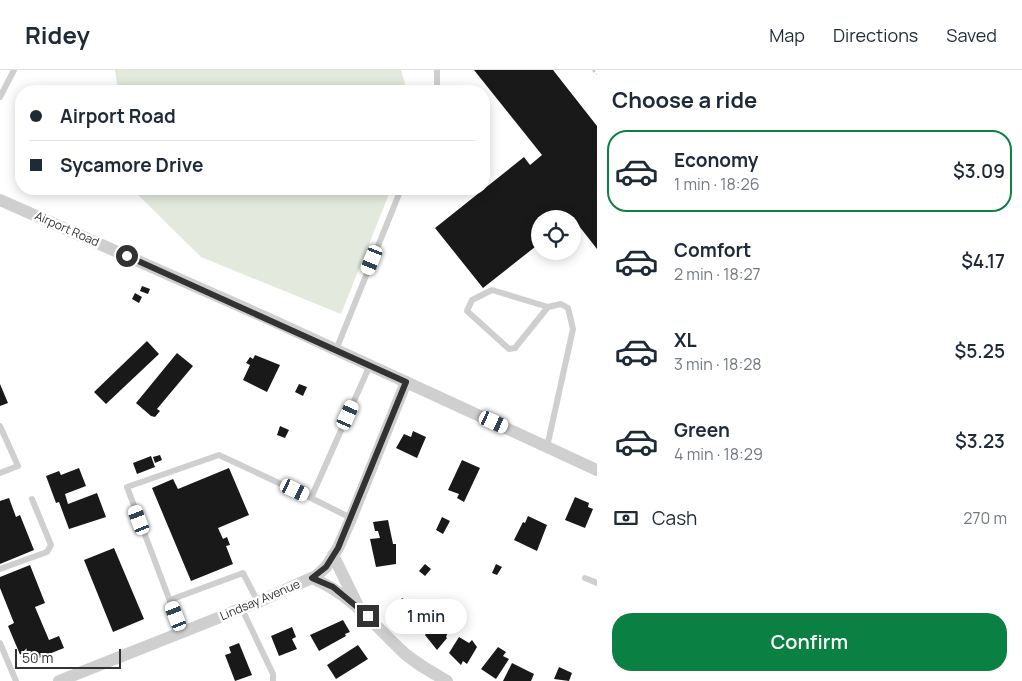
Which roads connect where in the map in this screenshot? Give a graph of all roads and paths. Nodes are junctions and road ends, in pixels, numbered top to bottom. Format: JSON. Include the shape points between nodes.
{"nodes":[{"id":1,"x":14,"y":70,"type":"edge"},
{"id":2,"x":437,"y":70,"type":"edge"},
{"id":3,"x":594,"y":70,"type":"edge"},
{"id":4,"x":597,"y":74,"type":"edge"},
{"id":5,"x":437,"y":85,"type":"edge"},
{"id":6,"x":0,"y":97,"type":"edge"},
{"id":7,"x":398,"y":195,"type":"edge"},
{"id":8,"x":0,"y":200,"type":"edge"},
{"id":9,"x":548,"y":307,"type":"junction"},
{"id":10,"x":336,"y":350,"type":"junction"},
{"id":11,"x":370,"y":365,"type":"junction"},
{"id":12,"x":406,"y":382,"type":"junction"},
{"id":13,"x":0,"y":426,"type":"edge"},
{"id":14,"x":546,"y":446,"type":"junction"},
{"id":15,"x":597,"y":470,"type":"edge"},
{"id":16,"x":0,"y":473,"type":"edge"},
{"id":17,"x":311,"y":498,"type":"junction"},
{"id":18,"x":32,"y":499,"type":"dead end"},
{"id":19,"x":351,"y":518,"type":"junction"},
{"id":20,"x":333,"y":555,"type":"junction"},
{"id":21,"x":0,"y":569,"type":"edge"},
{"id":22,"x":312,"y":578,"type":"junction"},
{"id":23,"x":584,"y":578,"type":"dead end"},
{"id":24,"x":597,"y":583,"type":"edge"},
{"id":25,"x":170,"y":600,"type":"junction"},
{"id":26,"x":258,"y":602,"type":"junction"},
{"id":27,"x":357,"y":604,"type":"junction"},
{"id":28,"x":242,"y":609,"type":"junction"},
{"id":29,"x":182,"y":633,"type":"junction"},
{"id":30,"x":0,"y":644,"type":"edge"},
{"id":31,"x":16,"y":681,"type":"edge"},
{"id":32,"x":59,"y":681,"type":"edge"},
{"id":33,"x":273,"y":681,"type":"edge"},
{"id":34,"x":447,"y":681,"type":"edge"}],
"edges":[{"from":1,"to":6,"type":"lane"},
{"from":2,"to":5,"type":"lane"},
{"from":3,"to":4,"type":"path"},
{"from":7,"to":10,"type":"lane"},
{"from":8,"to":10,"type":"street","name":"Airport Road"},
{"from":9,"to":9,"type":"lane","via":[[515,348],[504,346],[466,311],[472,300],[492,290]]},
{"from":9,"to":14,"type":"lane","via":[[561,304],[568,308],[573,329]]},
{"from":10,"to":11,"type":"street","name":"Airport Road"},
{"from":11,"to":12,"type":"street","name":"Airport Road"},
{"from":11,"to":17,"type":"lane"},
{"from":12,"to":14,"type":"street","name":"Airport Road"},
{"from":12,"to":19,"type":"street","name":"Lindsay Avenue"},
{"from":13,"to":16,"type":"lane","via":[[18,466]]},
{"from":14,"to":15,"type":"street","name":"Airport Road"},
{"from":17,"to":19,"type":"lane"},
{"from":17,"to":25,"type":"lane","via":[[218,455],[127,487]]},
{"from":18,"to":21,"type":"lane","via":[[51,544],[46,552]]},
{"from":19,"to":20,"type":"street","name":"Lindsay Avenue"},
{"from":20,"to":22,"type":"street","name":"Lindsay Avenue","via":[[326,567]]},
{"from":20,"to":27,"type":"street"},
{"from":22,"to":26,"type":"street","name":"Lindsay Avenue"},
{"from":22,"to":27,"type":"street","via":[[333,587]]},
{"from":23,"to":24,"type":"lane"},
{"from":25,"to":26,"type":"lane","via":[[243,572]]},
{"from":25,"to":29,"type":"lane"},
{"from":26,"to":28,"type":"street","name":"Lindsay Avenue"},
{"from":27,"to":34,"type":"street","via":[[402,651]]},
{"from":28,"to":29,"type":"street","name":"Lindsay Avenue"},
{"from":28,"to":33,"type":"lane","via":[[273,674]]},
{"from":29,"to":32,"type":"street","name":"Lindsay Avenue"},
{"from":30,"to":31,"type":"lane"}]}
